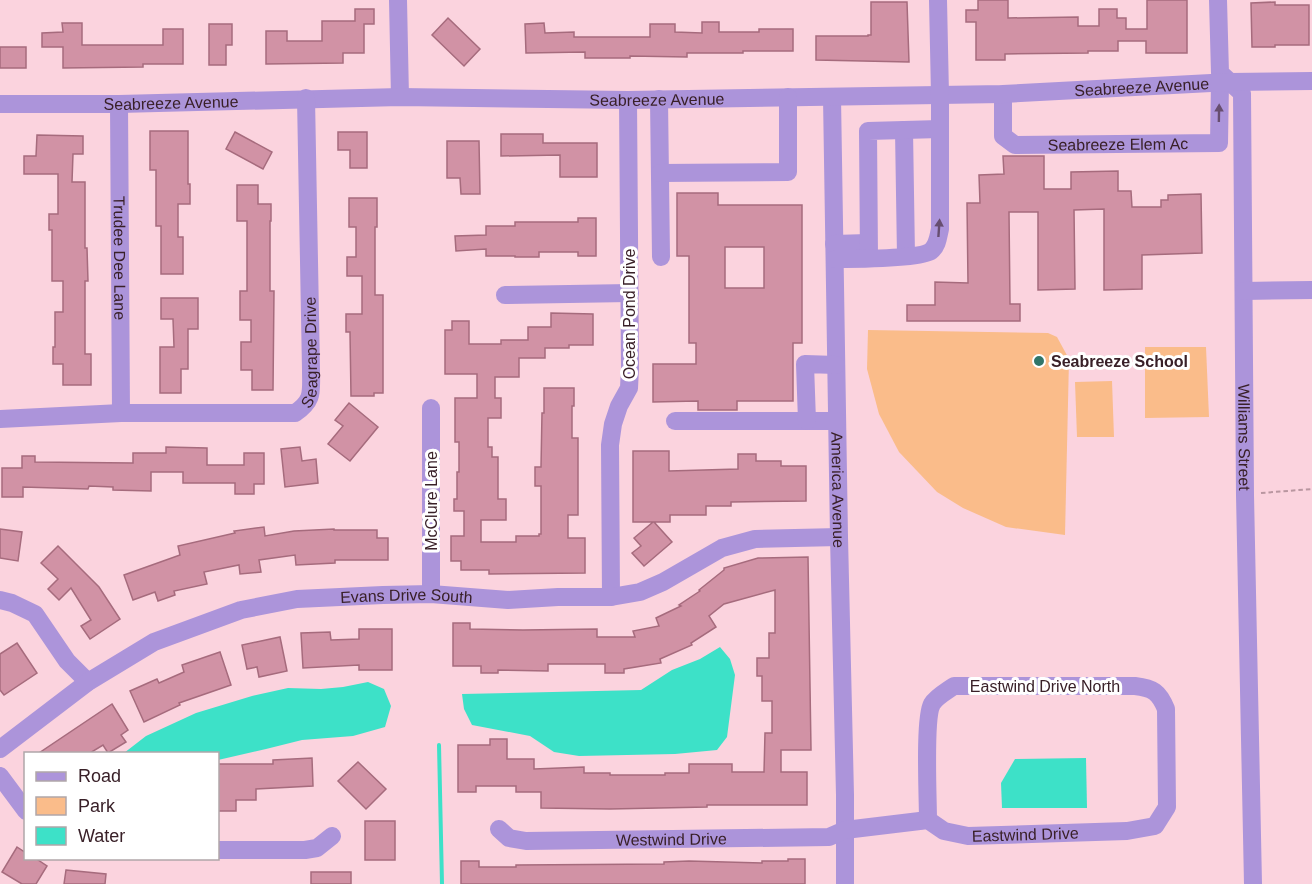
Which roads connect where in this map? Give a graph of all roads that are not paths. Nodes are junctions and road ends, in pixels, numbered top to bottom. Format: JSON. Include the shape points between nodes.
{"nodes":[{"id":1,"x":398,"y":0,"type":"edge"},
{"id":2,"x":938,"y":0,"type":"edge"},
{"id":3,"x":1218,"y":0,"type":"edge"},
{"id":4,"x":1312,"y":81,"type":"edge"},
{"id":5,"x":1225,"y":83,"type":"junction"},
{"id":6,"x":1003,"y":94,"type":"junction"},
{"id":7,"x":940,"y":95,"type":"junction"},
{"id":8,"x":400,"y":97,"type":"junction"},
{"id":9,"x":832,"y":97,"type":"junction"},
{"id":10,"x":306,"y":98,"type":"junction"},
{"id":11,"x":788,"y":98,"type":"junction"},
{"id":12,"x":628,"y":99,"type":"junction"},
{"id":13,"x":659,"y":99,"type":"junction"},
{"id":14,"x":119,"y":104,"type":"junction"},
{"id":15,"x":0,"y":105,"type":"edge"},
{"id":16,"x":940,"y":129,"type":"junction"},
{"id":17,"x":904,"y":130,"type":"junction"},
{"id":18,"x":660,"y":173,"type":"junction"},
{"id":19,"x":868,"y":250,"type":"junction"},
{"id":20,"x":835,"y":252,"type":"junction"},
{"id":21,"x":906,"y":256,"type":"junction"},
{"id":22,"x":661,"y":257,"type":"dead end"},
{"id":23,"x":1312,"y":290,"type":"edge"},
{"id":24,"x":1244,"y":291,"type":"junction"},
{"id":25,"x":630,"y":293,"type":"junction"},
{"id":26,"x":505,"y":296,"type":"dead end"},
{"id":27,"x":836,"y":365,"type":"junction"},
{"id":28,"x":431,"y":408,"type":"dead end"},
{"id":29,"x":121,"y":413,"type":"junction"},
{"id":30,"x":0,"y":419,"type":"edge"},
{"id":31,"x":675,"y":421,"type":"dead end"},
{"id":32,"x":807,"y":421,"type":"junction"},
{"id":33,"x":837,"y":421,"type":"junction"},
{"id":34,"x":839,"y":537,"type":"junction"},
{"id":35,"x":431,"y":594,"type":"junction"},
{"id":36,"x":611,"y":597,"type":"junction"},
{"id":37,"x":0,"y":600,"type":"edge"},
{"id":38,"x":88,"y":682,"type":"junction"},
{"id":39,"x":0,"y":749,"type":"edge"},
{"id":40,"x":0,"y":776,"type":"edge"},
{"id":41,"x":1167,"y":776,"type":"joint"},
{"id":42,"x":24,"y":808,"type":"edge"},
{"id":43,"x":928,"y":820,"type":"junction"},
{"id":44,"x":499,"y":829,"type":"dead end"},
{"id":45,"x":845,"y":830,"type":"junction"},
{"id":46,"x":332,"y":836,"type":"dead end"},
{"id":47,"x":219,"y":850,"type":"edge"},
{"id":48,"x":845,"y":884,"type":"edge"},
{"id":49,"x":1253,"y":884,"type":"edge"}],
"edges":[{"from":1,"to":8,"type":"street"},
{"from":2,"to":7,"type":"street"},
{"from":3,"to":5,"type":"street","name":"Williams Street","via":[[1220,73]]},
{"from":4,"to":5,"type":"street","name":"Seabreeze Avenue"},
{"from":5,"to":6,"type":"street","name":"Seabreeze Avenue"},
{"from":6,"to":5,"type":"street","name":"Seabreeze Elem Ac","one_way":true,"via":[[1004,136],[1015,145],[1219,143]]},
{"from":5,"to":24,"type":"street","name":"Williams Street","via":[[1242,93]]},
{"from":6,"to":7,"type":"street","name":"Seabreeze Avenue"},
{"from":7,"to":9,"type":"street","name":"Seabreeze Avenue"},
{"from":7,"to":16,"type":"street"},
{"from":8,"to":10,"type":"street","name":"Seabreeze Avenue"},
{"from":8,"to":12,"type":"street","name":"Seabreeze Avenue"},
{"from":9,"to":11,"type":"street","name":"Seabreeze Avenue"},
{"from":9,"to":20,"type":"street","name":"America Avenue"},
{"from":10,"to":14,"type":"street","name":"Seabreeze Avenue"},
{"from":10,"to":29,"type":"street","name":"Seagrape Drive","via":[[311,395],[305,406],[295,413]]},
{"from":11,"to":13,"type":"street","name":"Seabreeze Avenue"},
{"from":11,"to":18,"type":"street","via":[[788,172]]},
{"from":12,"to":13,"type":"street","name":"Seabreeze Avenue"},
{"from":12,"to":25,"type":"street","name":"Ocean Pond Drive"},
{"from":13,"to":18,"type":"street"},
{"from":14,"to":15,"type":"street","name":"Seabreeze Avenue"},
{"from":14,"to":29,"type":"street","name":"Trudee Dee Lane"},
{"from":16,"to":17,"type":"street"},
{"from":21,"to":16,"type":"street","one_way":true,"via":[[930,252],[937,242]]},
{"from":17,"to":19,"type":"street","via":[[868,131]]},
{"from":17,"to":21,"type":"street"},
{"from":18,"to":22,"type":"street"},
{"from":19,"to":20,"type":"street"},
{"from":19,"to":21,"type":"street"},
{"from":20,"to":27,"type":"street","name":"America Avenue"},
{"from":23,"to":24,"type":"street"},
{"from":24,"to":49,"type":"street","name":"Williams Street"},
{"from":25,"to":26,"type":"street"},
{"from":25,"to":36,"type":"street","name":"Ocean Pond Drive","via":[[628,388],[616,415],[610,445]]},
{"from":27,"to":32,"type":"street","via":[[805,364]]},
{"from":27,"to":33,"type":"street","name":"America Avenue"},
{"from":28,"to":35,"type":"street","name":"McClure Lane"},
{"from":29,"to":30,"type":"street","name":"Seagrape Drive"},
{"from":31,"to":32,"type":"street"},
{"from":32,"to":33,"type":"street"},
{"from":33,"to":34,"type":"street","name":"America Avenue"},
{"from":34,"to":36,"type":"street","name":"Evans Drive South","via":[[755,539],[722,548],[640,592]]},
{"from":34,"to":45,"type":"street","name":"America Avenue"},
{"from":35,"to":36,"type":"street","name":"Evans Drive South","via":[[508,600]]},
{"from":35,"to":38,"type":"street","name":"Evans Drive South","via":[[297,599],[241,610],[154,642]]},
{"from":37,"to":38,"type":"street","via":[[35,614],[67,660]]},
{"from":38,"to":39,"type":"street","name":"Evans Drive South"},
{"from":40,"to":42,"type":"street"},
{"from":41,"to":43,"type":"street","name":"Eastwind Drive","via":[[1167,807],[1155,826],[1127,831],[968,836],[944,831]]},
{"from":41,"to":43,"type":"street","name":"Eastwind Drive North","via":[[1167,709],[1150,688],[954,686],[932,703],[929,712]]},
{"from":43,"to":45,"type":"street"},
{"from":44,"to":45,"type":"street","name":"Westwind Drive","via":[[509,838],[526,841],[828,837]]},
{"from":45,"to":48,"type":"street","name":"America Avenue"},
{"from":46,"to":47,"type":"street","via":[[317,848],[305,850]]}]}
